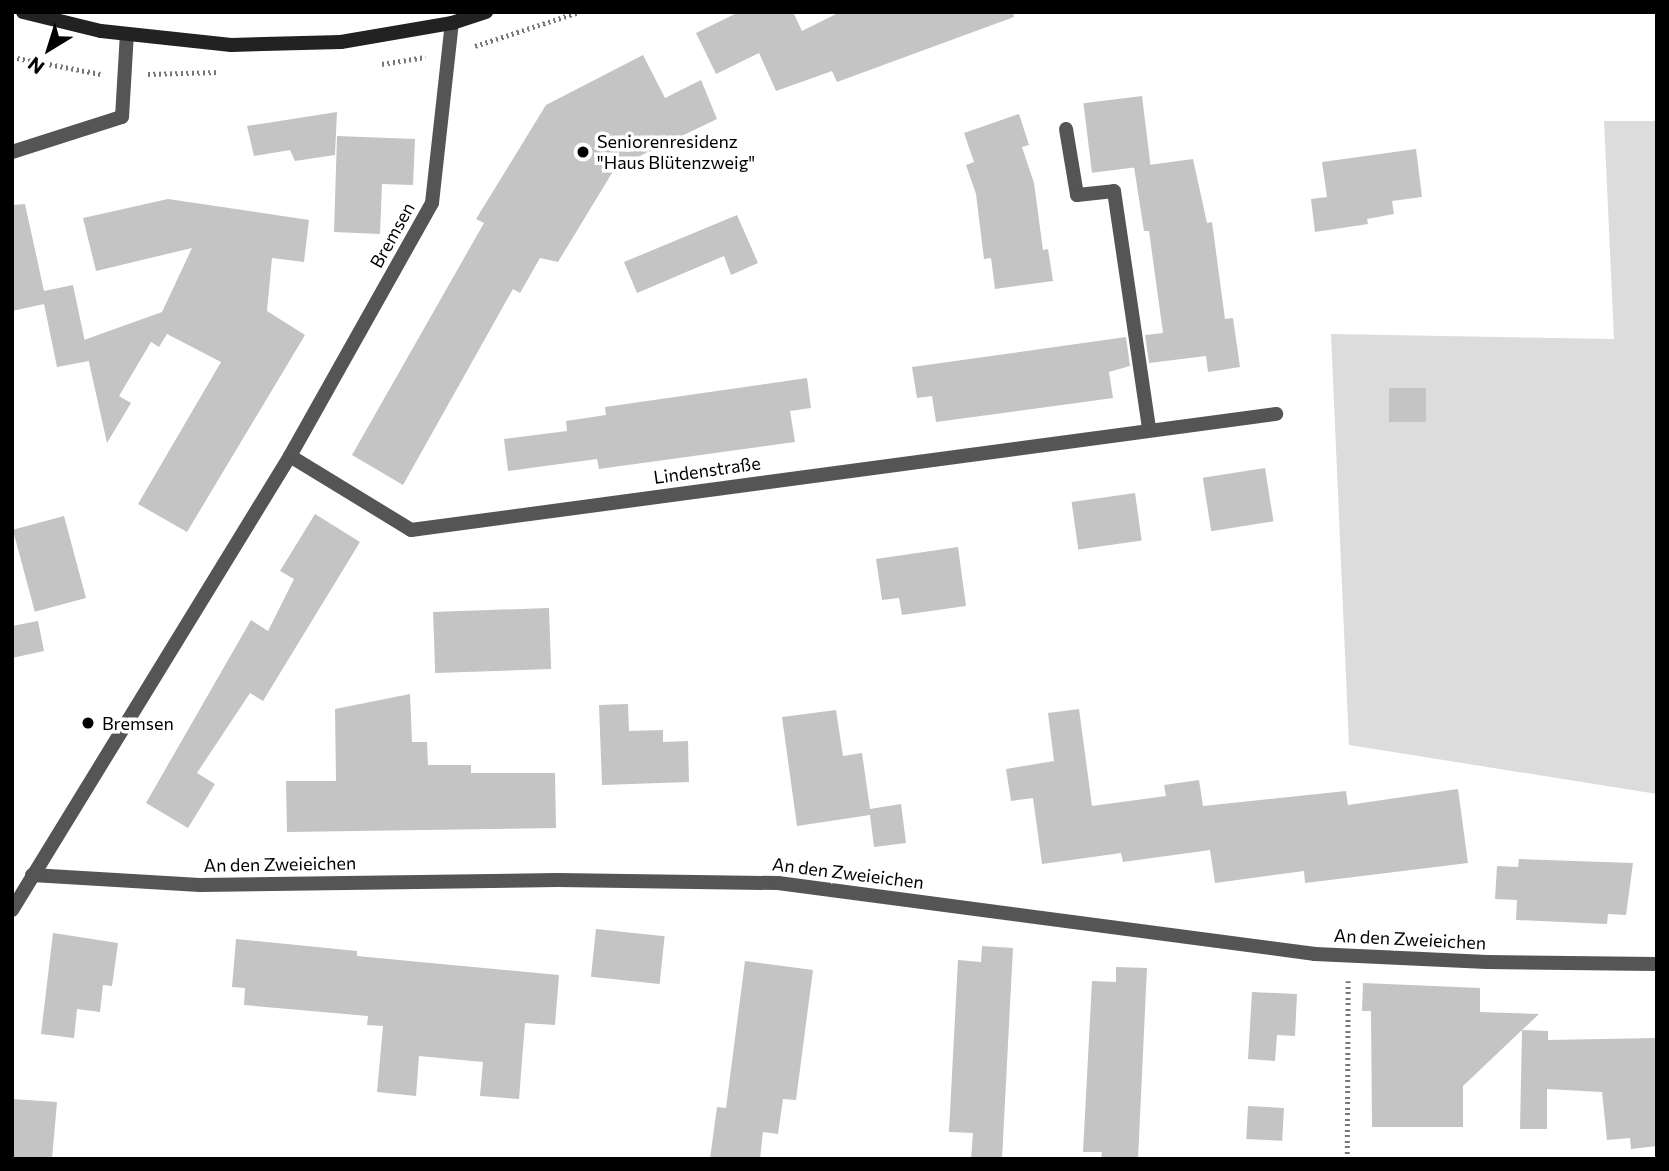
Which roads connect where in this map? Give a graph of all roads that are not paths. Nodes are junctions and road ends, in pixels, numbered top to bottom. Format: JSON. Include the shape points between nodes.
{"nodes":[{"id":1,"x":23,"y":12,"type":"edge"},
{"id":2,"x":486,"y":12,"type":"edge"},
{"id":3,"x":452,"y":23,"type":"junction"},
{"id":4,"x":127,"y":34,"type":"junction"},
{"id":5,"x":1066,"y":130,"type":"dead end"},
{"id":6,"x":12,"y":152,"type":"edge"},
{"id":7,"x":1276,"y":414,"type":"dead end"},
{"id":8,"x":1149,"y":428,"type":"junction"},
{"id":9,"x":290,"y":456,"type":"junction"},
{"id":10,"x":32,"y":875,"type":"junction"},
{"id":11,"x":12,"y":910,"type":"edge"},
{"id":12,"x":1657,"y":964,"type":"edge"}],
"edges":[{"from":1,"to":4,"type":"main road"},
{"from":2,"to":3,"type":"main road"},
{"from":3,"to":4,"type":"main road","via":[[341,42],[285,44],[231,45]]},
{"from":3,"to":9,"type":"street","name":"Bremsen","via":[[432,203]]},
{"from":4,"to":6,"type":"street","via":[[121,74],[122,117]]},
{"from":5,"to":8,"type":"street","via":[[1077,195],[1114,191]]},
{"from":7,"to":8,"type":"street","name":"Lindenstraße"},
{"from":8,"to":9,"type":"street","name":"Lindenstraße","via":[[411,530]]},
{"from":9,"to":10,"type":"street","name":"Bremsen"},
{"from":10,"to":11,"type":"street","name":"Bremsen"},
{"from":10,"to":12,"type":"street","name":"An den Zweieichen","via":[[200,885],[597,880],[778,883],[1348,956]]}]}
